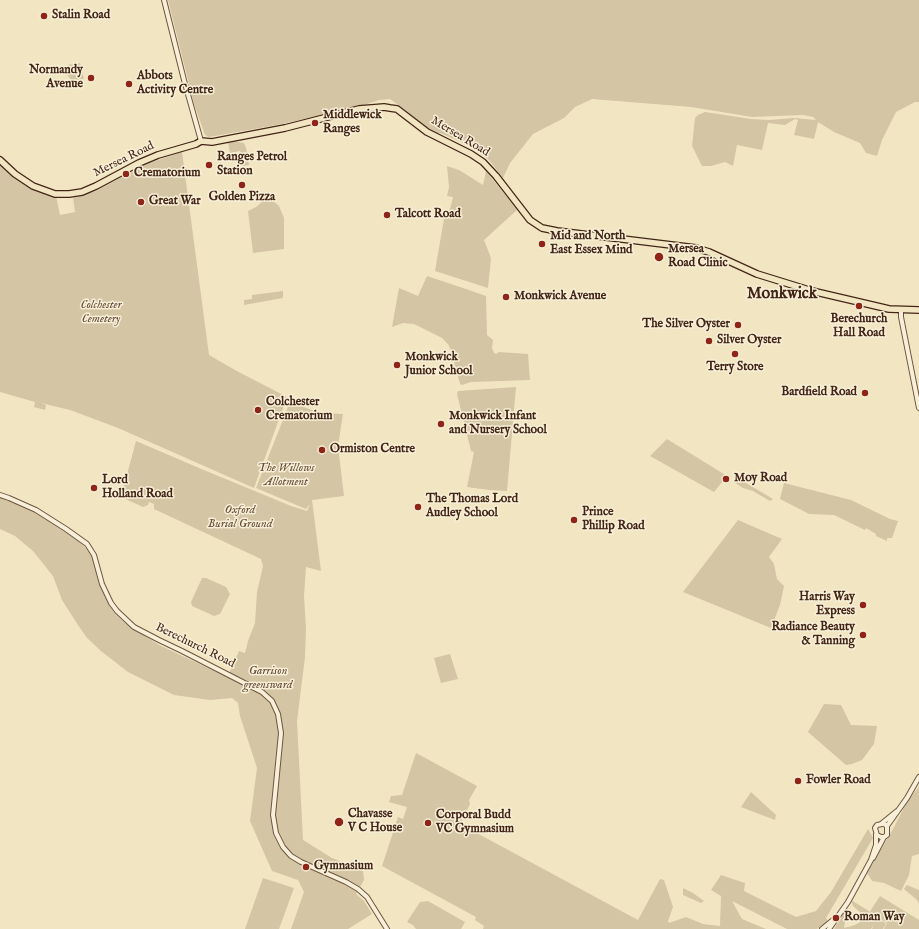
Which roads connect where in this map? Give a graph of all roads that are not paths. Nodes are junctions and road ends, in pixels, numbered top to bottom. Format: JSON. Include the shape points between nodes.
{"nodes":[{"id":1,"x":164,"y":0,"type":"edge"},
{"id":2,"x":201,"y":141,"type":"junction"},
{"id":3,"x":0,"y":160,"type":"edge"},
{"id":4,"x":901,"y":310,"type":"junction"},
{"id":5,"x":919,"y":310,"type":"edge"},
{"id":6,"x":919,"y":408,"type":"edge"},
{"id":7,"x":0,"y":495,"type":"edge"},
{"id":8,"x":919,"y":777,"type":"edge"},
{"id":9,"x":899,"y":809,"type":"junction"},
{"id":10,"x":881,"y":824,"type":"junction"},
{"id":11,"x":887,"y":826,"type":"junction"},
{"id":12,"x":876,"y":834,"type":"junction"},
{"id":13,"x":884,"y":837,"type":"junction"},
{"id":14,"x":871,"y":860,"type":"junction"},
{"id":15,"x":835,"y":919,"type":"junction"},
{"id":16,"x":387,"y":929,"type":"edge"},
{"id":17,"x":822,"y":929,"type":"edge"},
{"id":18,"x":829,"y":929,"type":"edge"}],
"edges":[{"from":1,"to":2,"type":"street"},
{"from":2,"to":3,"type":"main road","name":"Mersea Road","via":[[139,163],[82,192],[69,194],[55,194],[32,186]]},
{"from":2,"to":4,"type":"main road","name":"Mersea Road","via":[[212,142],[286,128],[359,109],[396,109],[427,132],[465,150],[483,162],[530,220],[542,228],[696,248],[757,274],[812,291]]},
{"from":4,"to":5,"type":"main road","name":"Mersea Road"},
{"from":4,"to":6,"type":"street"},
{"from":7,"to":16,"type":"street","name":"Berechurch Road","via":[[36,510],[87,544],[94,555],[102,584],[111,603],[134,627],[262,692],[272,701],[278,714],[281,732],[273,815],[276,833],[283,847],[301,862],[358,889],[367,897]]},
{"from":8,"to":9,"type":"street"},
{"from":9,"to":10,"type":"street"},
{"from":9,"to":11,"type":"street"},
{"from":10,"to":11,"type":"street"},
{"from":10,"to":12,"type":"street","via":[[875,828]]},
{"from":11,"to":13,"type":"street","via":[[888,832]]},
{"from":12,"to":13,"type":"street"},
{"from":12,"to":14,"type":"street","via":[[876,845]]},
{"from":13,"to":14,"type":"street"},
{"from":14,"to":15,"type":"street","via":[[848,902]]},
{"from":15,"to":17,"type":"street"},
{"from":15,"to":18,"type":"street"}]}
